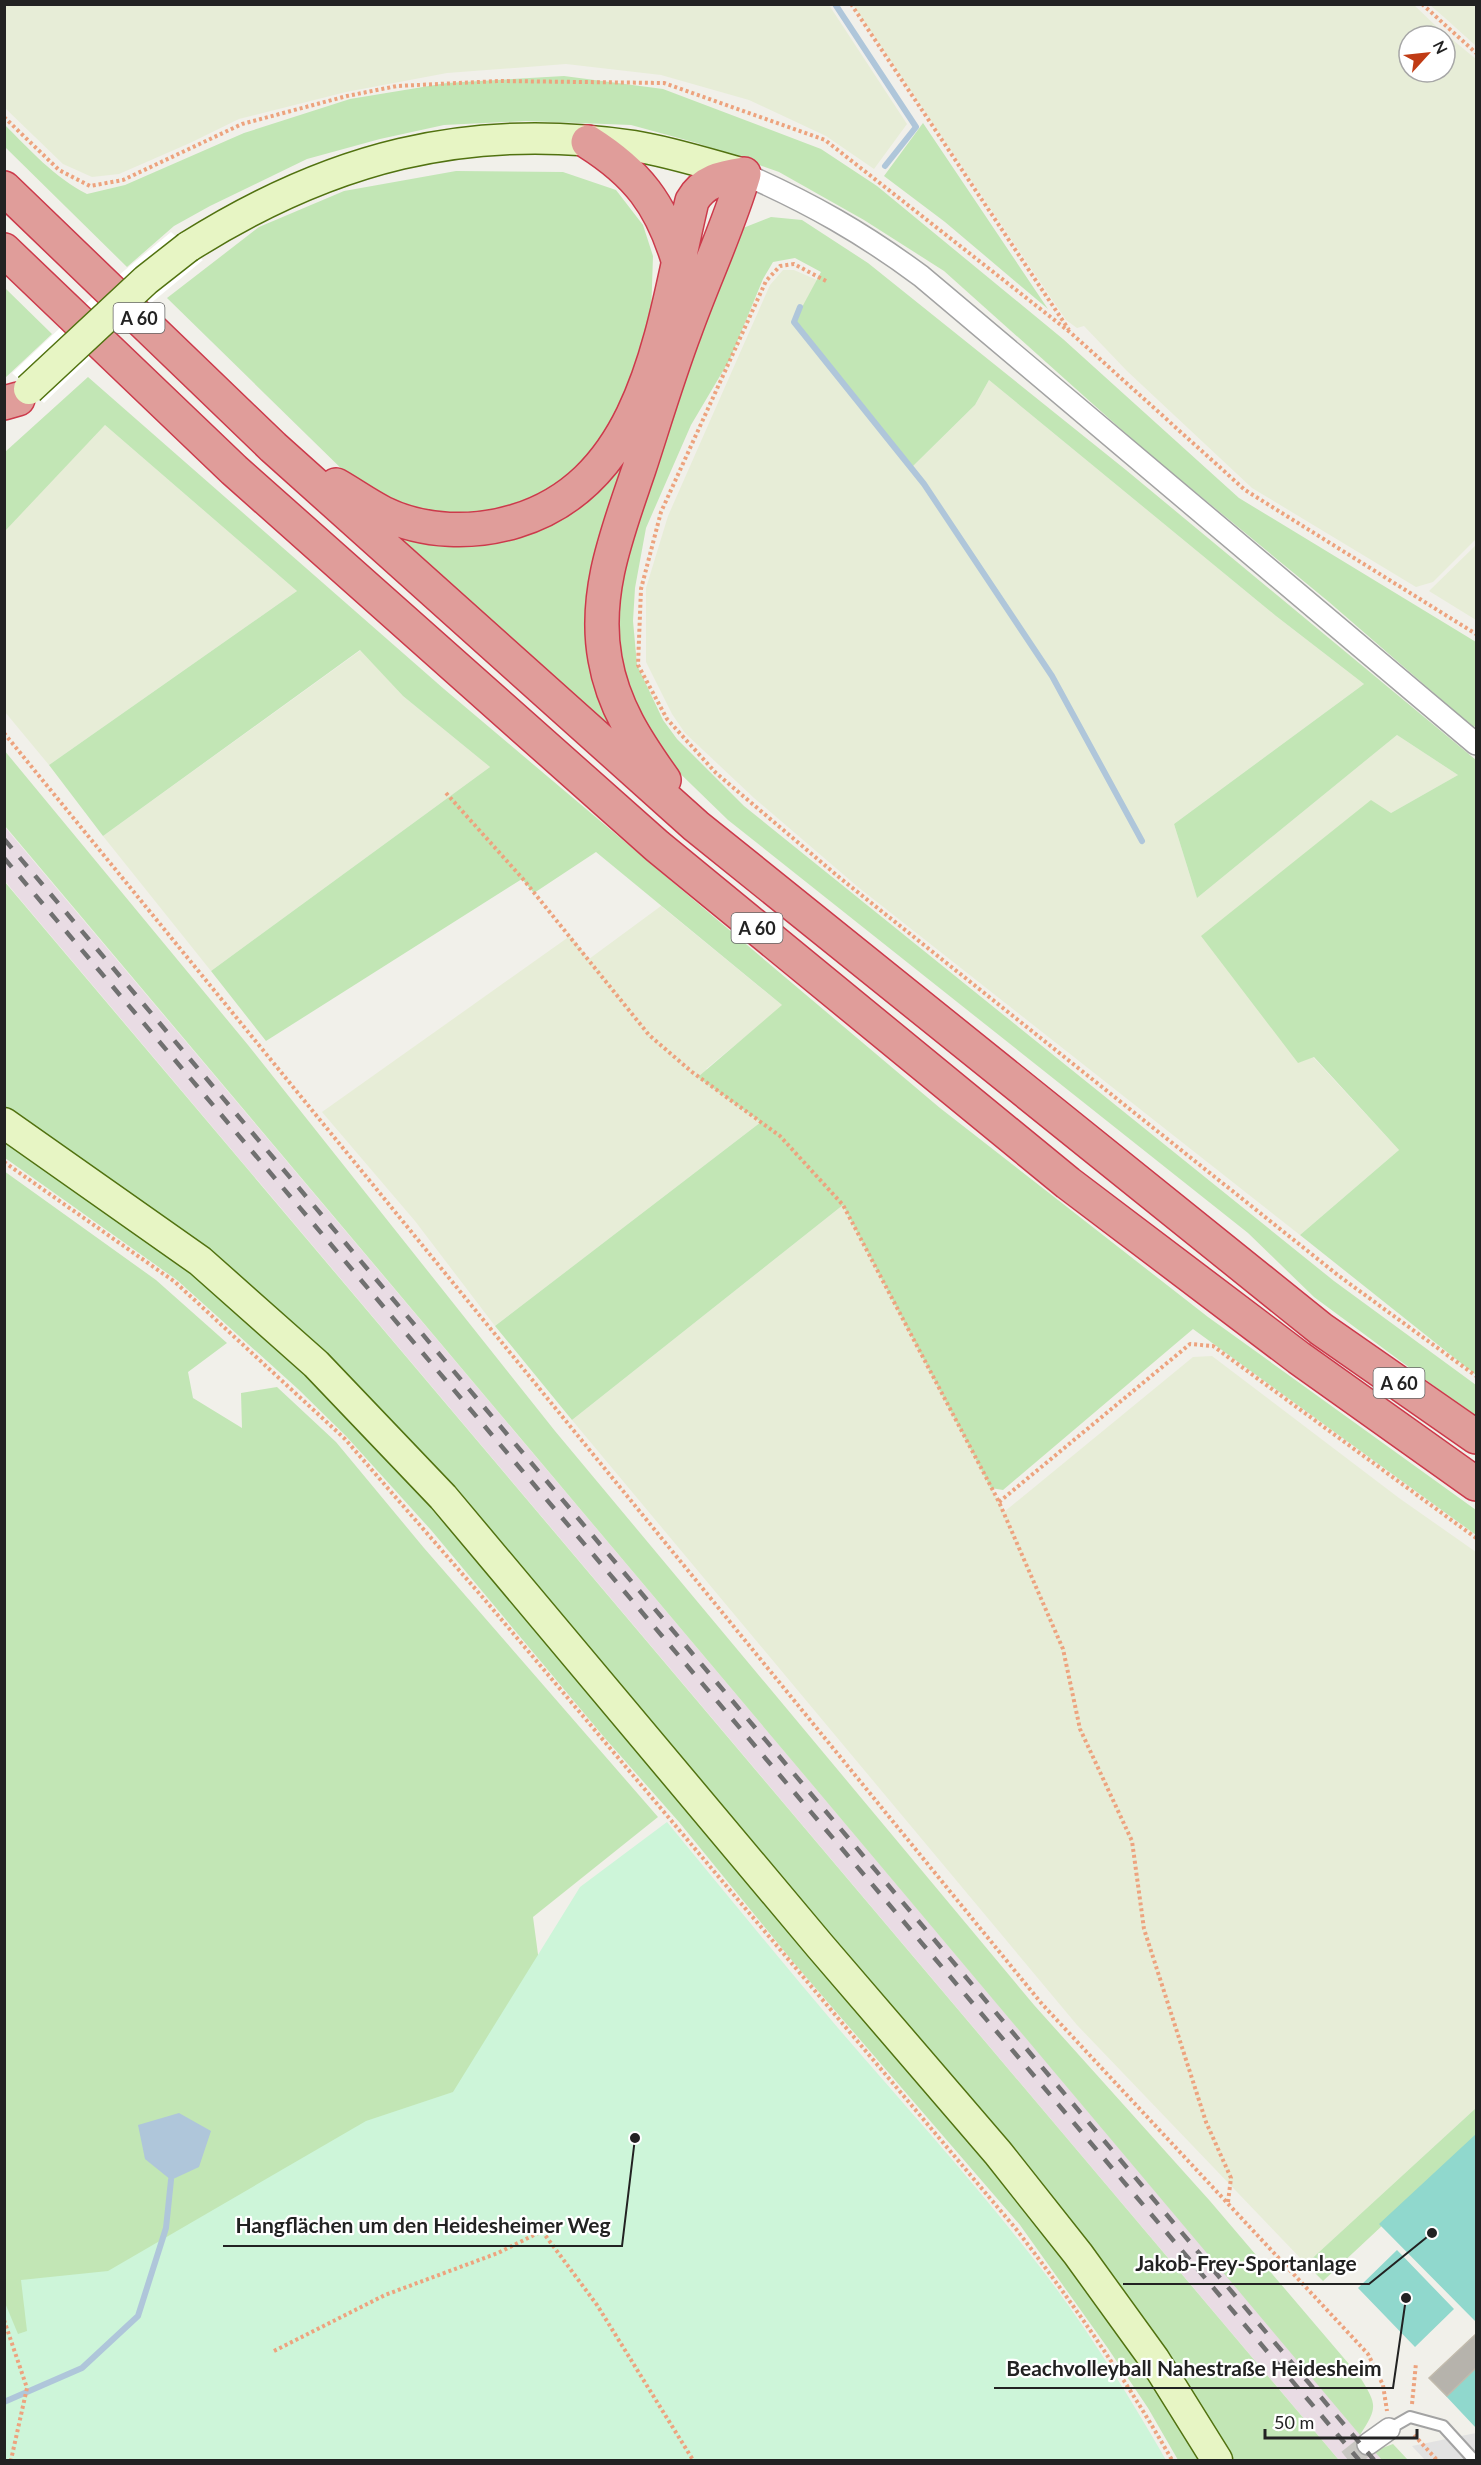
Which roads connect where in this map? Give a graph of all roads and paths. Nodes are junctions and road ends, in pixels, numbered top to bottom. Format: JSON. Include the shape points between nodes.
{"nodes":[{"id":1,"x":851,"y":4,"type":"edge"},
{"id":2,"x":1422,"y":4,"type":"edge"},
{"id":3,"x":1476,"y":54,"type":"edge"},
{"id":4,"x":4,"y":117,"type":"edge"},
{"id":5,"x":588,"y":142,"type":"junction"},
{"id":6,"x":744,"y":174,"type":"junction"},
{"id":7,"x":4,"y":188,"type":"edge"},
{"id":8,"x":4,"y":250,"type":"edge"},
{"id":9,"x":678,"y":260,"type":"junction"},
{"id":10,"x":826,"y":281,"type":"dead end"},
{"id":11,"x":1071,"y":333,"type":"junction"},
{"id":12,"x":14,"y":401,"type":"edge"},
{"id":13,"x":273,"y":447,"type":"junction"},
{"id":14,"x":1476,"y":634,"type":"edge"},
{"id":15,"x":4,"y":733,"type":"edge"},
{"id":16,"x":1476,"y":744,"type":"edge"},
{"id":17,"x":446,"y":793,"type":"dead end"},
{"id":18,"x":696,"y":826,"type":"junction"},
{"id":19,"x":4,"y":1123,"type":"edge"},
{"id":20,"x":4,"y":1162,"type":"edge"},
{"id":21,"x":1476,"y":1376,"type":"edge"},
{"id":22,"x":1476,"y":1437,"type":"edge"},
{"id":23,"x":1476,"y":1484,"type":"edge"},
{"id":24,"x":999,"y":1502,"type":"junction"},
{"id":25,"x":1476,"y":1538,"type":"edge"},
{"id":26,"x":1228,"y":2203,"type":"junction"},
{"id":27,"x":4,"y":2320,"type":"edge"},
{"id":28,"x":274,"y":2351,"type":"dead end"},
{"id":29,"x":1416,"y":2363,"type":"dead end"},
{"id":30,"x":1410,"y":2417,"type":"junction"},
{"id":31,"x":1389,"y":2429,"type":"junction"},
{"id":32,"x":1368,"y":2444,"type":"tunnel mouth"},
{"id":33,"x":11,"y":2460,"type":"edge"},
{"id":34,"x":693,"y":2460,"type":"edge"},
{"id":35,"x":1172,"y":2460,"type":"edge"},
{"id":36,"x":1217,"y":2460,"type":"edge"},
{"id":37,"x":1437,"y":2460,"type":"edge"},
{"id":38,"x":1474,"y":2460,"type":"edge"}],
"edges":[{"from":1,"to":11,"type":"path"},
{"from":2,"to":3,"type":"path"},
{"from":4,"to":11,"type":"path","via":[[59,170],[90,186],[123,180],[242,124],[398,86],[500,81],[664,83],[825,141]]},
{"from":5,"to":6,"type":"main road","via":[[655,151]]},
{"from":5,"to":9,"type":"highway","via":[[636,179],[655,203]]},
{"from":5,"to":12,"type":"main road","bridge":true,"via":[[551,139],[438,146],[374,160],[294,188],[188,247],[146,280]]},
{"from":6,"to":9,"type":"highway","via":[[720,178],[697,192]]},
{"from":6,"to":16,"type":"street","via":[[837,219],[921,276]]},
{"from":6,"to":18,"type":"highway","via":[[730,220],[684,332],[612,550],[603,594],[604,658],[620,710],[635,739]]},
{"from":7,"to":13,"type":"highway","number":"A 60"},
{"from":8,"to":23,"type":"highway","number":"A 60","via":[[243,478],[657,846],[1068,1183],[1299,1358]]},
{"from":9,"to":13,"type":"highway","via":[[667,321],[622,438],[586,482],[543,510],[479,529],[418,525],[385,513]]},
{"from":10,"to":21,"type":"path","via":[[794,264],[780,266],[766,281],[661,512],[641,589],[638,665],[667,718],[716,772],[840,878],[1339,1276]]},
{"from":11,"to":14,"type":"path","via":[[1245,490]]},
{"from":13,"to":18,"type":"highway","number":"A 60"},
{"from":15,"to":26,"type":"path","via":[[1042,2004]]},
{"from":17,"to":24,"type":"path","via":[[523,879],[649,1035],[692,1072],[780,1136],[843,1205]]},
{"from":18,"to":22,"type":"highway","number":"A 60","via":[[1321,1329]]},
{"from":19,"to":36,"type":"main road","via":[[200,1261],[316,1364],[443,1497],[1005,2162],[1147,2350]]},
{"from":20,"to":35,"type":"path","via":[[175,1282],[345,1439],[1016,2229],[1110,2358]]},
{"from":24,"to":25,"type":"path","via":[[1190,1344],[1212,1346]]},
{"from":24,"to":26,"type":"path","via":[[1063,1649],[1080,1730],[1132,1840],[1144,1929],[1206,2122],[1231,2178]]},
{"from":26,"to":31,"type":"path","via":[[1368,2354],[1383,2385]]},
{"from":27,"to":33,"type":"path","via":[[27,2388]]},
{"from":28,"to":34,"type":"path","via":[[385,2295],[498,2253],[542,2231],[597,2305]]},
{"from":29,"to":30,"type":"path"},
{"from":30,"to":31,"type":"lane"},
{"from":30,"to":38,"type":"lane","via":[[1443,2426]]},
{"from":31,"to":32,"type":"street"},
{"from":31,"to":37,"type":"path","via":[[1411,2432]]}]}
